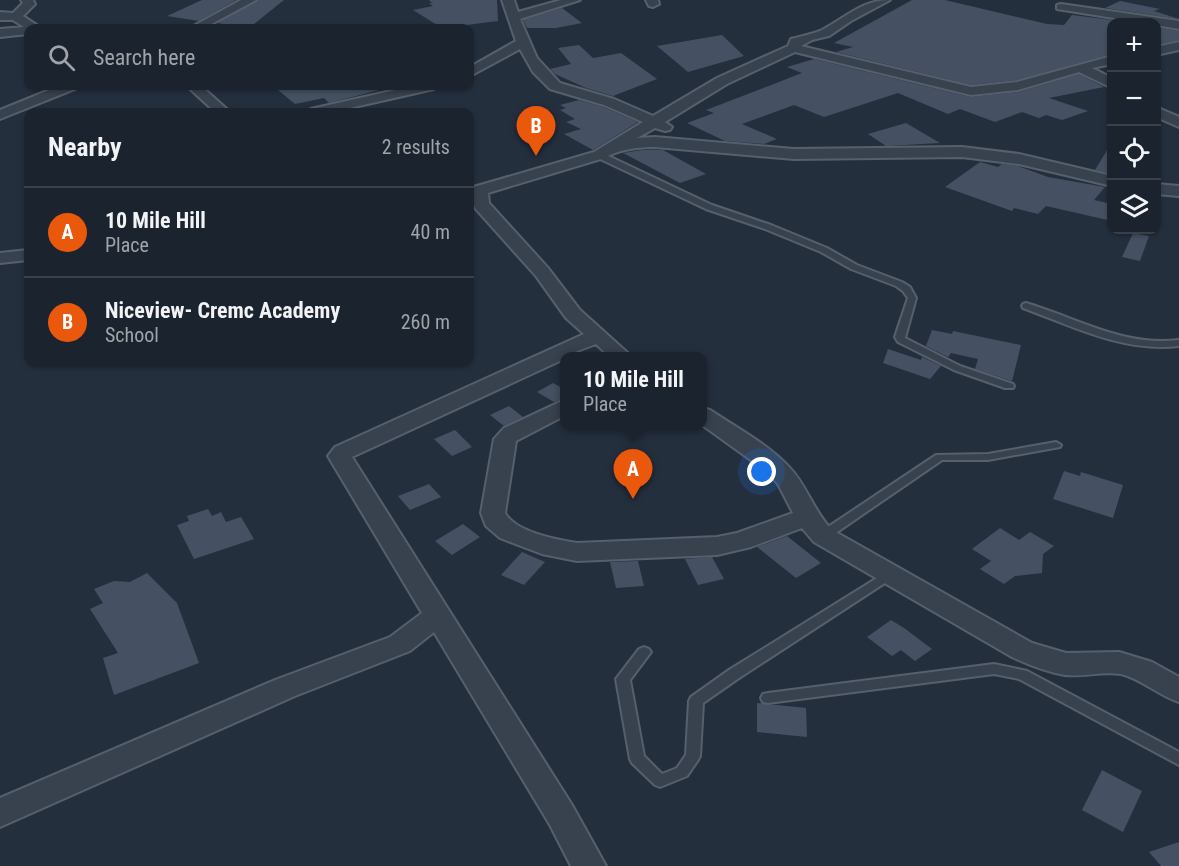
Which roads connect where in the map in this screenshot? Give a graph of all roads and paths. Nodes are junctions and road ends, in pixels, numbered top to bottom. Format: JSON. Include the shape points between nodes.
{"nodes":[{"id":1,"x":27,"y":0,"type":"edge"},
{"id":2,"x":250,"y":0,"type":"edge"},
{"id":3,"x":508,"y":0,"type":"edge"},
{"id":4,"x":574,"y":0,"type":"edge"},
{"id":5,"x":884,"y":0,"type":"edge"},
{"id":6,"x":1068,"y":0,"type":"edge"},
{"id":7,"x":0,"y":16,"type":"edge"},
{"id":8,"x":16,"y":17,"type":"junction"},
{"id":9,"x":514,"y":17,"type":"junction"},
{"id":10,"x":28,"y":24,"type":"edge"},
{"id":11,"x":204,"y":24,"type":"edge"},
{"id":12,"x":1179,"y":25,"type":"edge"},
{"id":13,"x":24,"y":30,"type":"edge"},
{"id":14,"x":0,"y":33,"type":"edge"},
{"id":15,"x":523,"y":43,"type":"junction"},
{"id":16,"x":1179,"y":46,"type":"edge"},
{"id":17,"x":794,"y":48,"type":"junction"},
{"id":18,"x":1161,"y":50,"type":"edge"},
{"id":19,"x":1107,"y":61,"type":"edge"},
{"id":20,"x":1080,"y":66,"type":"junction"},
{"id":21,"x":474,"y":70,"type":"edge"},
{"id":22,"x":1107,"y":81,"type":"edge"},
{"id":23,"x":60,"y":90,"type":"edge"},
{"id":24,"x":198,"y":90,"type":"edge"},
{"id":25,"x":412,"y":90,"type":"edge"},
{"id":26,"x":219,"y":108,"type":"edge"},
{"id":27,"x":333,"y":108,"type":"edge"},
{"id":28,"x":1161,"y":114,"type":"edge"},
{"id":29,"x":0,"y":115,"type":"edge"},
{"id":30,"x":652,"y":122,"type":"junction"},
{"id":31,"x":1179,"y":123,"type":"edge"},
{"id":32,"x":711,"y":146,"type":"junction"},
{"id":33,"x":604,"y":152,"type":"junction"},
{"id":34,"x":1107,"y":180,"type":"edge"},
{"id":35,"x":1161,"y":189,"type":"edge"},
{"id":36,"x":1179,"y":191,"type":"edge"},
{"id":37,"x":475,"y":192,"type":"edge"},
{"id":38,"x":24,"y":255,"type":"edge"},
{"id":39,"x":0,"y":258,"type":"edge"},
{"id":40,"x":1026,"y":306,"type":"dead end"},
{"id":41,"x":597,"y":336,"type":"junction"},
{"id":42,"x":1179,"y":343,"type":"edge"},
{"id":43,"x":562,"y":352,"type":"edge"},
{"id":44,"x":615,"y":352,"type":"edge"},
{"id":45,"x":560,"y":353,"type":"edge"},
{"id":46,"x":1009,"y":386,"type":"dead end"},
{"id":47,"x":560,"y":409,"type":"edge"},
{"id":48,"x":707,"y":419,"type":"edge"},
{"id":49,"x":1056,"y":445,"type":"dead end"},
{"id":50,"x":814,"y":526,"type":"junction"},
{"id":51,"x":890,"y":574,"type":"junction"},
{"id":52,"x":438,"y":615,"type":"junction"},
{"id":53,"x":644,"y":652,"type":"dead end"},
{"id":54,"x":1179,"y":691,"type":"edge"},
{"id":55,"x":768,"y":698,"type":"dead end"},
{"id":56,"x":1179,"y":759,"type":"edge"},
{"id":57,"x":0,"y":813,"type":"edge"},
{"id":58,"x":589,"y":866,"type":"edge"}],
"edges":[{"from":1,"to":8,"type":"street","via":[[29,4]]},
{"from":2,"to":11,"type":"street"},
{"from":3,"to":9,"type":"street"},
{"from":4,"to":9,"type":"street"},
{"from":5,"to":17,"type":"street","via":[[825,33],[795,42]]},
{"from":6,"to":12,"type":"street","via":[[1061,7]]},
{"from":7,"to":8,"type":"street"},
{"from":8,"to":10,"type":"street"},
{"from":9,"to":15,"type":"street"},
{"from":13,"to":14,"type":"street"},
{"from":15,"to":21,"type":"street"},
{"from":15,"to":30,"type":"street","via":[[546,80],[555,86],[609,102]]},
{"from":16,"to":18,"type":"street"},
{"from":17,"to":20,"type":"street","via":[[963,91],[1018,86]]},
{"from":17,"to":30,"type":"street","via":[[722,81]]},
{"from":19,"to":20,"type":"street"},
{"from":20,"to":22,"type":"street"},
{"from":23,"to":29,"type":"street"},
{"from":24,"to":26,"type":"street"},
{"from":25,"to":27,"type":"street"},
{"from":28,"to":31,"type":"street"},
{"from":30,"to":32,"type":"street"},
{"from":30,"to":33,"type":"street"},
{"from":32,"to":33,"type":"street","via":[[635,143]]},
{"from":32,"to":34,"type":"street","via":[[794,154],[989,154]]},
{"from":33,"to":37,"type":"street"},
{"from":33,"to":46,"type":"lane","via":[[709,207],[768,227],[899,284],[912,298],[901,340],[957,368]]},
{"from":35,"to":36,"type":"street"},
{"from":37,"to":41,"type":"street","via":[[566,307]]},
{"from":38,"to":39,"type":"street"},
{"from":40,"to":42,"type":"lane","via":[[1129,341]]},
{"from":41,"to":43,"type":"street"},
{"from":41,"to":44,"type":"street"},
{"from":45,"to":52,"type":"street","via":[[340,456]]},
{"from":47,"to":50,"type":"street","via":[[506,439],[493,513],[509,532],[550,548],[577,552],[717,546]]},
{"from":48,"to":50,"type":"street","via":[[776,467]]},
{"from":49,"to":50,"type":"lane","via":[[988,456],[940,457]]},
{"from":50,"to":51,"type":"street"},
{"from":51,"to":53,"type":"lane","via":[[696,701],[693,756],[682,772],[660,781],[638,759],[623,679]]},
{"from":51,"to":54,"type":"street","via":[[1044,659],[1066,664],[1119,663],[1142,670]]},
{"from":52,"to":57,"type":"street","via":[[400,644],[285,688]]},
{"from":52,"to":58,"type":"street"},
{"from":55,"to":56,"type":"lane","via":[[1008,670]]}]}
